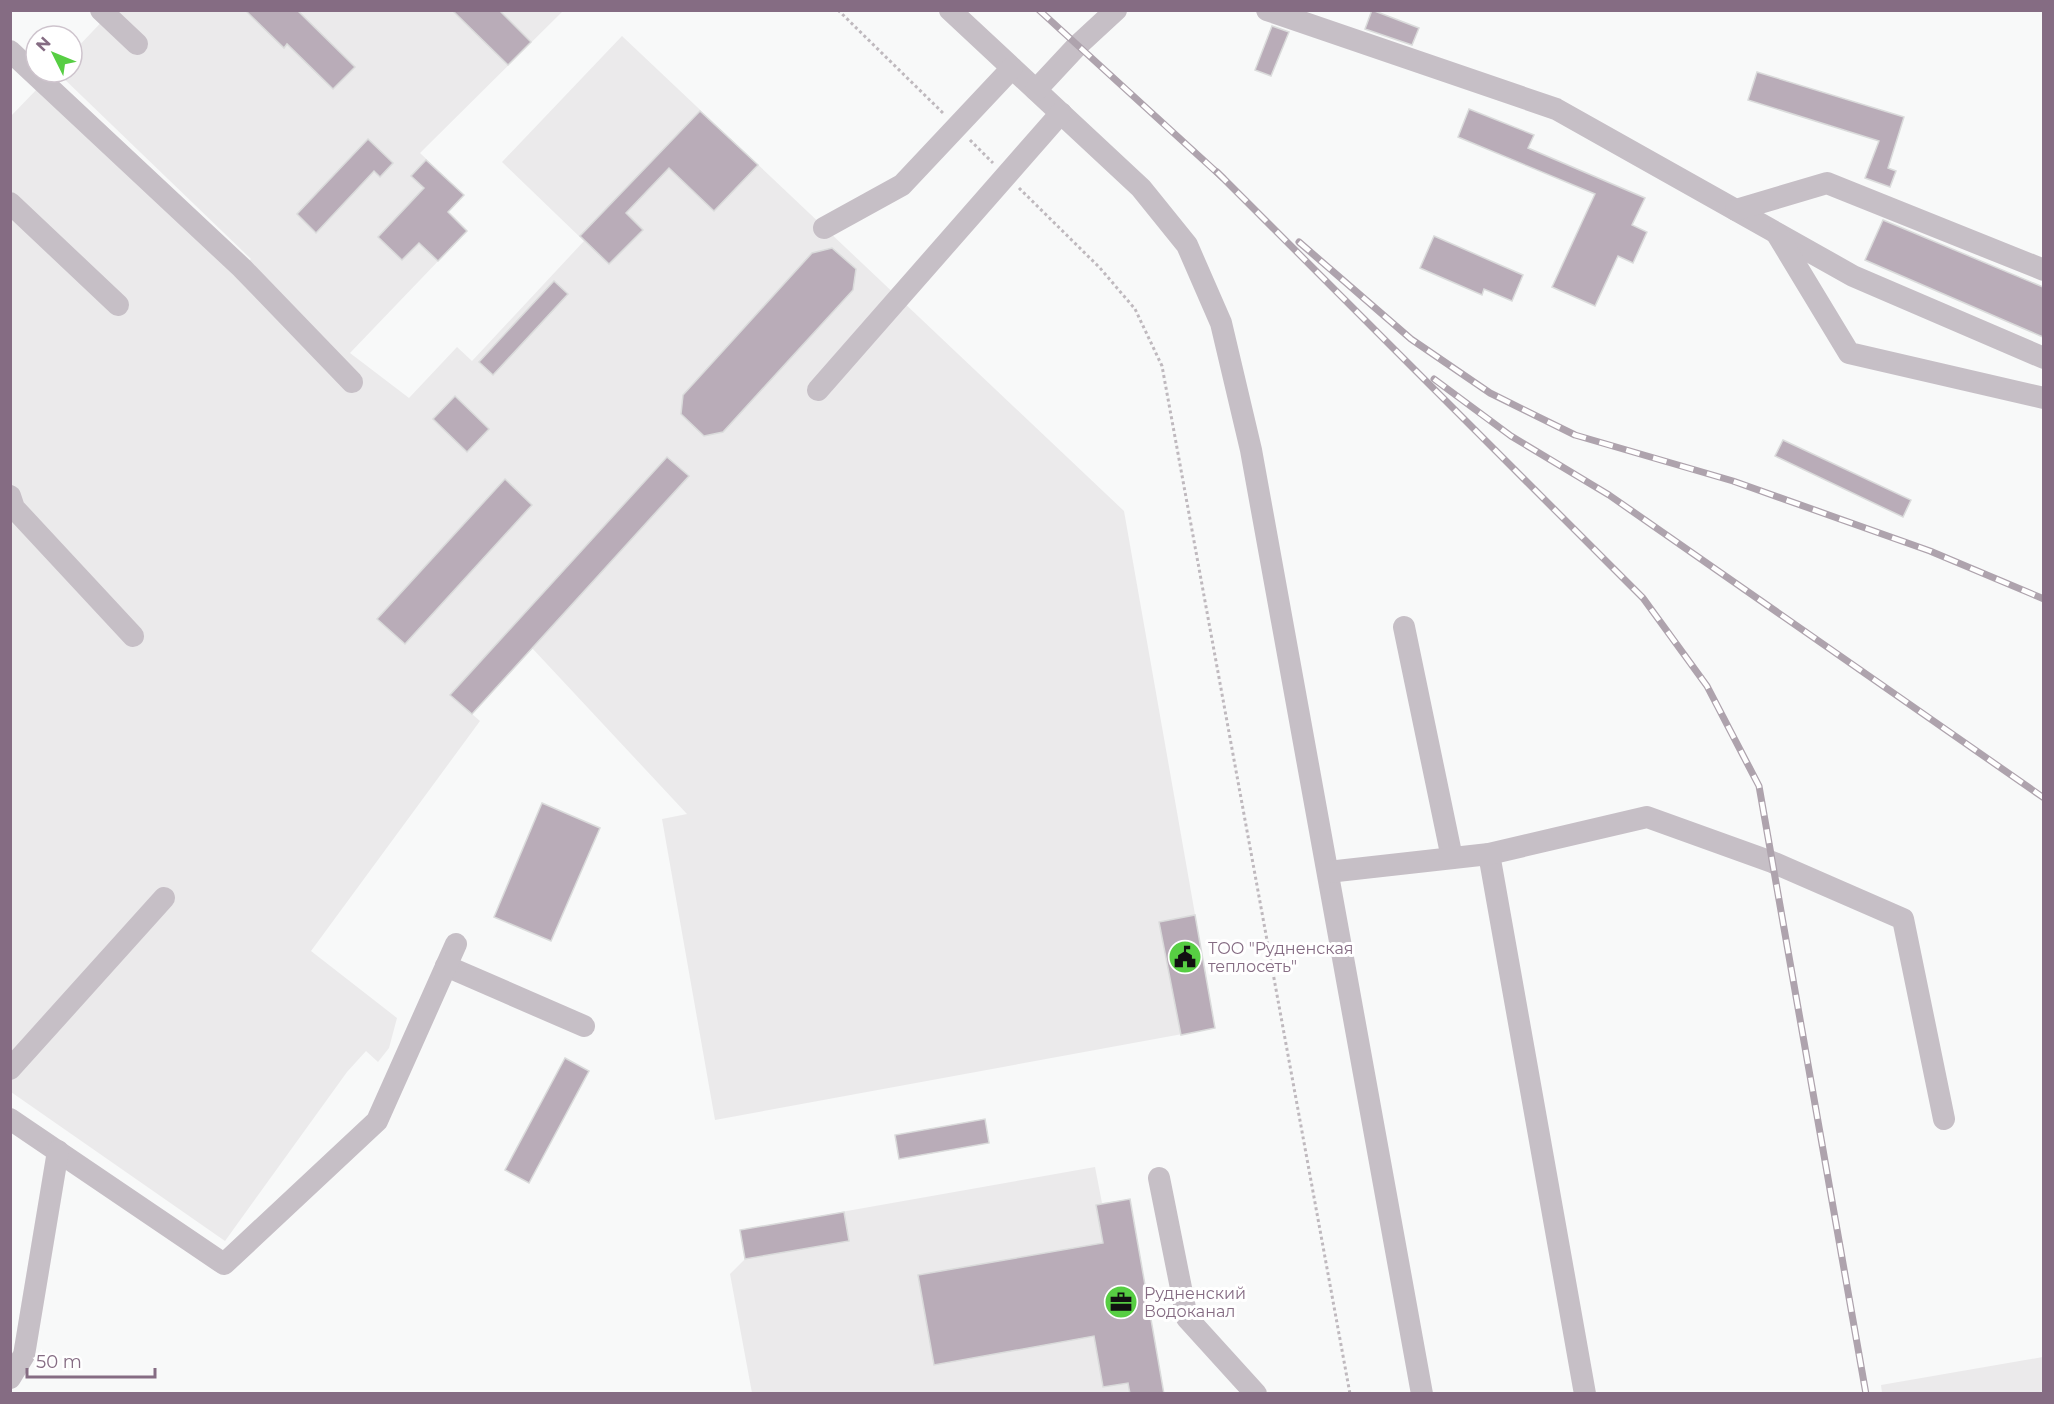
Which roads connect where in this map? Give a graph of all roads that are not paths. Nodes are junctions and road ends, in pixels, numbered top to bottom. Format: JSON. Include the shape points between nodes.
{"nodes":[{"id":1,"x":100,"y":10,"type":"edge"},
{"id":2,"x":950,"y":10,"type":"edge"},
{"id":3,"x":1116,"y":10,"type":"edge"},
{"id":4,"x":1267,"y":10,"type":"edge"},
{"id":5,"x":137,"y":44,"type":"dead end"},
{"id":6,"x":10,"y":51,"type":"edge"},
{"id":7,"x":1012,"y":68,"type":"junction"},
{"id":8,"x":1036,"y":90,"type":"junction"},
{"id":9,"x":1061,"y":114,"type":"junction"},
{"id":10,"x":10,"y":203,"type":"edge"},
{"id":11,"x":1736,"y":210,"type":"junction"},
{"id":12,"x":824,"y":228,"type":"dead end"},
{"id":13,"x":1777,"y":233,"type":"junction"},
{"id":14,"x":2043,"y":270,"type":"edge"},
{"id":15,"x":118,"y":305,"type":"dead end"},
{"id":16,"x":2043,"y":358,"type":"edge"},
{"id":17,"x":352,"y":382,"type":"dead end"},
{"id":18,"x":818,"y":390,"type":"dead end"},
{"id":19,"x":2043,"y":398,"type":"edge"},
{"id":20,"x":10,"y":496,"type":"edge"},
{"id":21,"x":1404,"y":627,"type":"dead end"},
{"id":22,"x":133,"y":636,"type":"dead end"},
{"id":23,"x":1489,"y":854,"type":"junction"},
{"id":24,"x":1452,"y":858,"type":"junction"},
{"id":25,"x":1328,"y":872,"type":"junction"},
{"id":26,"x":164,"y":898,"type":"dead end"},
{"id":27,"x":456,"y":944,"type":"dead end"},
{"id":28,"x":446,"y":966,"type":"junction"},
{"id":29,"x":584,"y":1026,"type":"dead end"},
{"id":30,"x":10,"y":1069,"type":"edge"},
{"id":31,"x":10,"y":1119,"type":"edge"},
{"id":32,"x":1944,"y":1119,"type":"dead end"},
{"id":33,"x":58,"y":1151,"type":"junction"},
{"id":34,"x":1160,"y":1178,"type":"dead end"},
{"id":35,"x":10,"y":1377,"type":"edge"},
{"id":36,"x":1256,"y":1394,"type":"edge"},
{"id":37,"x":1422,"y":1394,"type":"edge"},
{"id":38,"x":1585,"y":1394,"type":"edge"}],
"edges":[{"from":1,"to":5,"type":"street"},
{"from":2,"to":7,"type":"street"},
{"from":3,"to":8,"type":"street"},
{"from":4,"to":11,"type":"street","via":[[1556,109]]},
{"from":6,"to":17,"type":"street","via":[[242,268]]},
{"from":7,"to":8,"type":"street"},
{"from":7,"to":12,"type":"street","via":[[902,185]]},
{"from":8,"to":9,"type":"street"},
{"from":9,"to":18,"type":"street"},
{"from":9,"to":25,"type":"street","via":[[1141,188],[1187,245],[1221,323],[1251,450]]},
{"from":10,"to":15,"type":"street"},
{"from":11,"to":13,"type":"street"},
{"from":11,"to":14,"type":"street","via":[[1827,183]]},
{"from":13,"to":16,"type":"street","via":[[1853,276]]},
{"from":13,"to":19,"type":"street","via":[[1849,353]]},
{"from":20,"to":22,"type":"street","via":[[14,508]]},
{"from":21,"to":24,"type":"street"},
{"from":23,"to":24,"type":"street"},
{"from":23,"to":32,"type":"street","via":[[1647,817],[1772,862],[1903,919]]},
{"from":23,"to":38,"type":"street"},
{"from":24,"to":25,"type":"street"},
{"from":25,"to":37,"type":"street"},
{"from":26,"to":30,"type":"street"},
{"from":27,"to":28,"type":"street"},
{"from":28,"to":29,"type":"street"},
{"from":28,"to":33,"type":"street","via":[[377,1120],[224,1264]]},
{"from":31,"to":33,"type":"street"},
{"from":33,"to":35,"type":"street","via":[[24,1355]]},
{"from":34,"to":36,"type":"street","via":[[1187,1318]]}]}
